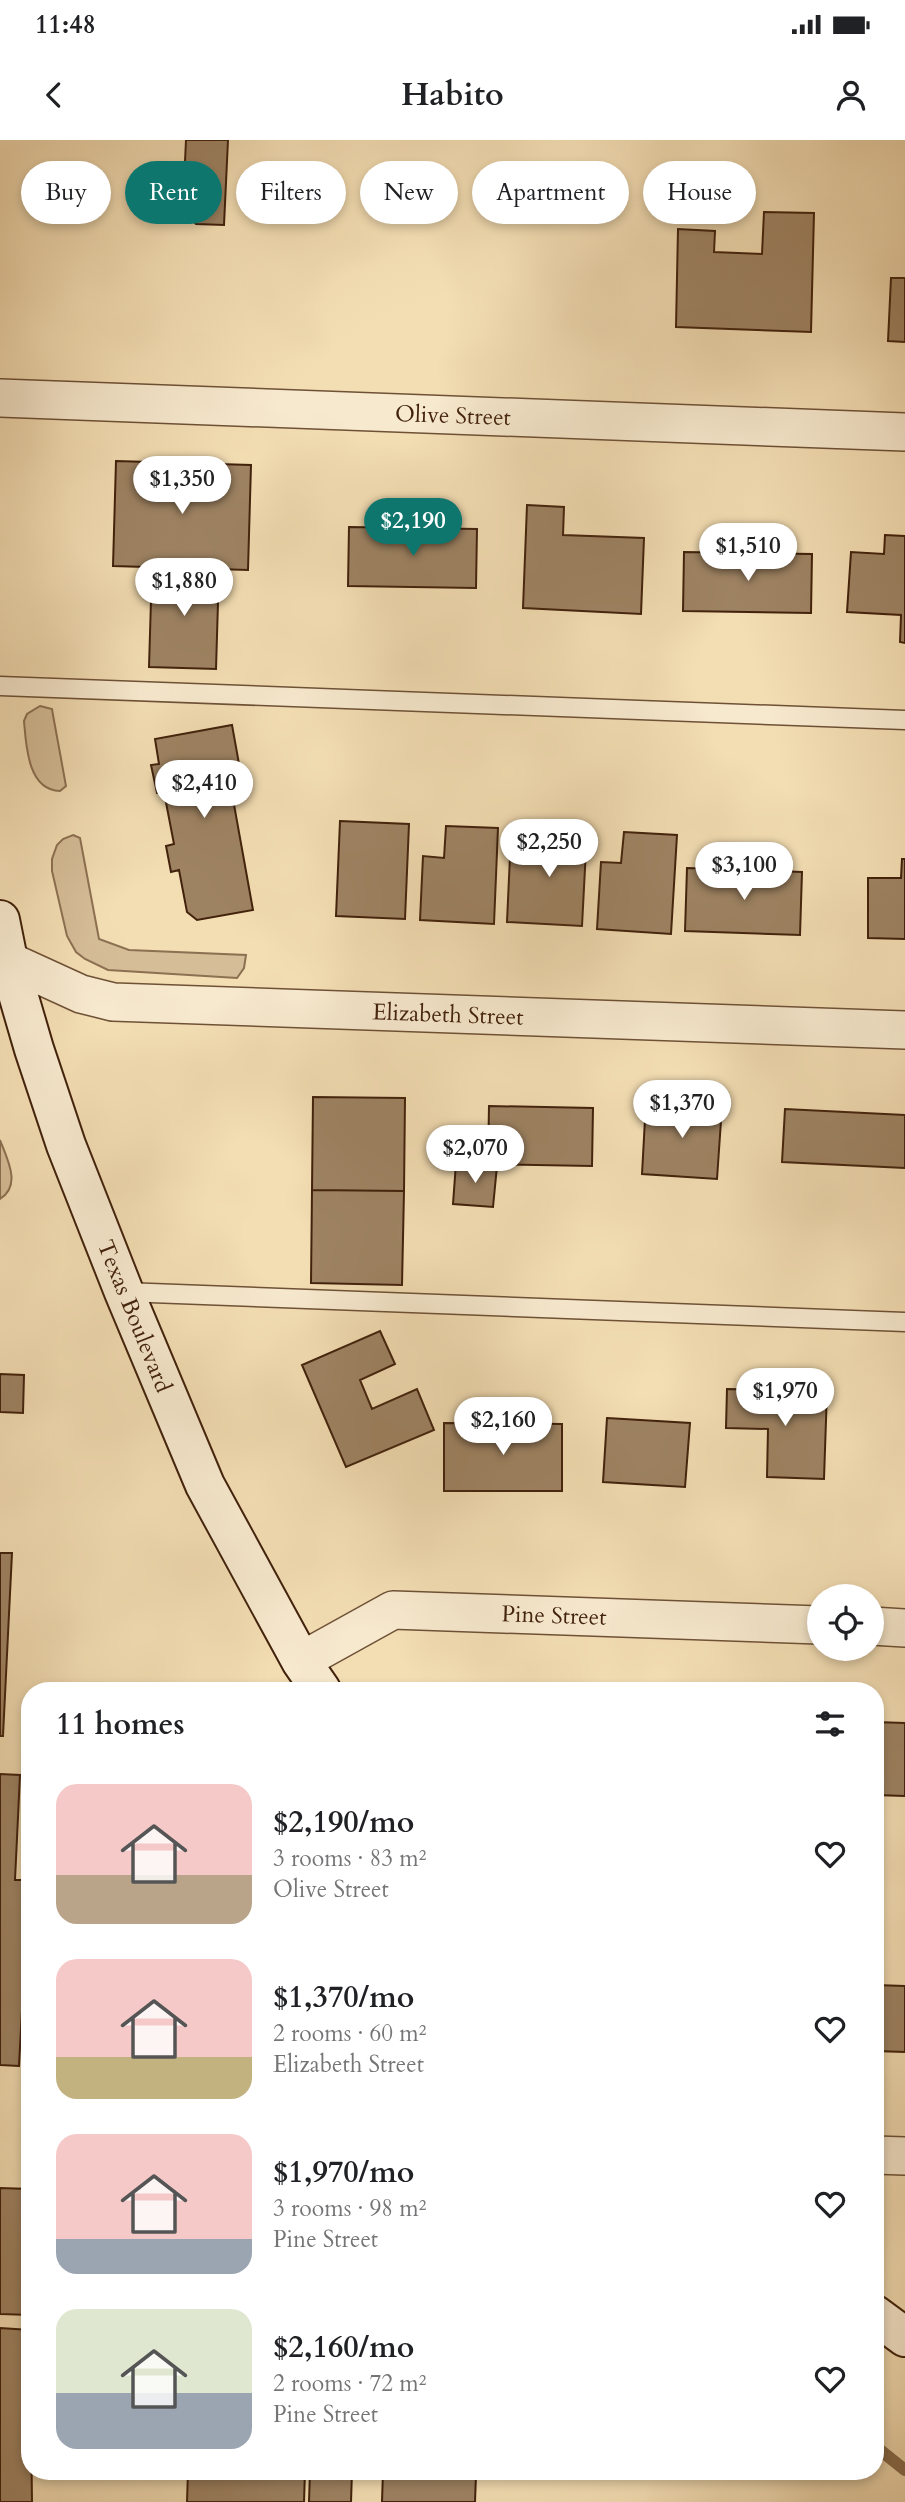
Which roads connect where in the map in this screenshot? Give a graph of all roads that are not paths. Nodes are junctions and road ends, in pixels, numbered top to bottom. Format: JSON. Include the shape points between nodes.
{"nodes":[{"id":1,"x":0,"y":398,"type":"edge"},
{"id":2,"x":905,"y":432,"type":"edge"},
{"id":3,"x":0,"y":686,"type":"edge"},
{"id":4,"x":905,"y":720,"type":"edge"},
{"id":5,"x":0,"y":920,"type":"edge"},
{"id":6,"x":4,"y":958,"type":"edge"},
{"id":7,"x":905,"y":1030,"type":"edge"},
{"id":8,"x":124,"y":1292,"type":"junction"},
{"id":9,"x":905,"y":1322,"type":"edge"},
{"id":10,"x":807,"y":1625,"type":"edge"},
{"id":11,"x":884,"y":1627,"type":"edge"},
{"id":12,"x":905,"y":1628,"type":"edge"},
{"id":13,"x":311,"y":1676,"type":"edge"},
{"id":14,"x":884,"y":2155,"type":"edge"},
{"id":15,"x":905,"y":2156,"type":"edge"},
{"id":16,"x":884,"y":2322,"type":"edge"},
{"id":17,"x":905,"y":2337,"type":"edge"}],
"edges":[{"from":1,"to":2,"type":"street","name":"Olive Street"},
{"from":3,"to":4,"type":"lane"},
{"from":5,"to":6,"type":"main road","name":"Texas Boulevard"},
{"from":6,"to":7,"type":"street","name":"Elizabeth Street","via":[[81,994],[113,1002]]},
{"from":6,"to":8,"type":"main road","name":"Texas Boulevard","via":[[66,1145]]},
{"from":8,"to":9,"type":"lane"},
{"from":8,"to":13,"type":"main road","name":"Texas Boulevard","via":[[205,1485]]},
{"from":10,"to":13,"type":"street","name":"Pine Street","via":[[393,1610]]},
{"from":11,"to":12,"type":"street"},
{"from":14,"to":15,"type":"street"},
{"from":16,"to":17,"type":"main road"}]}
